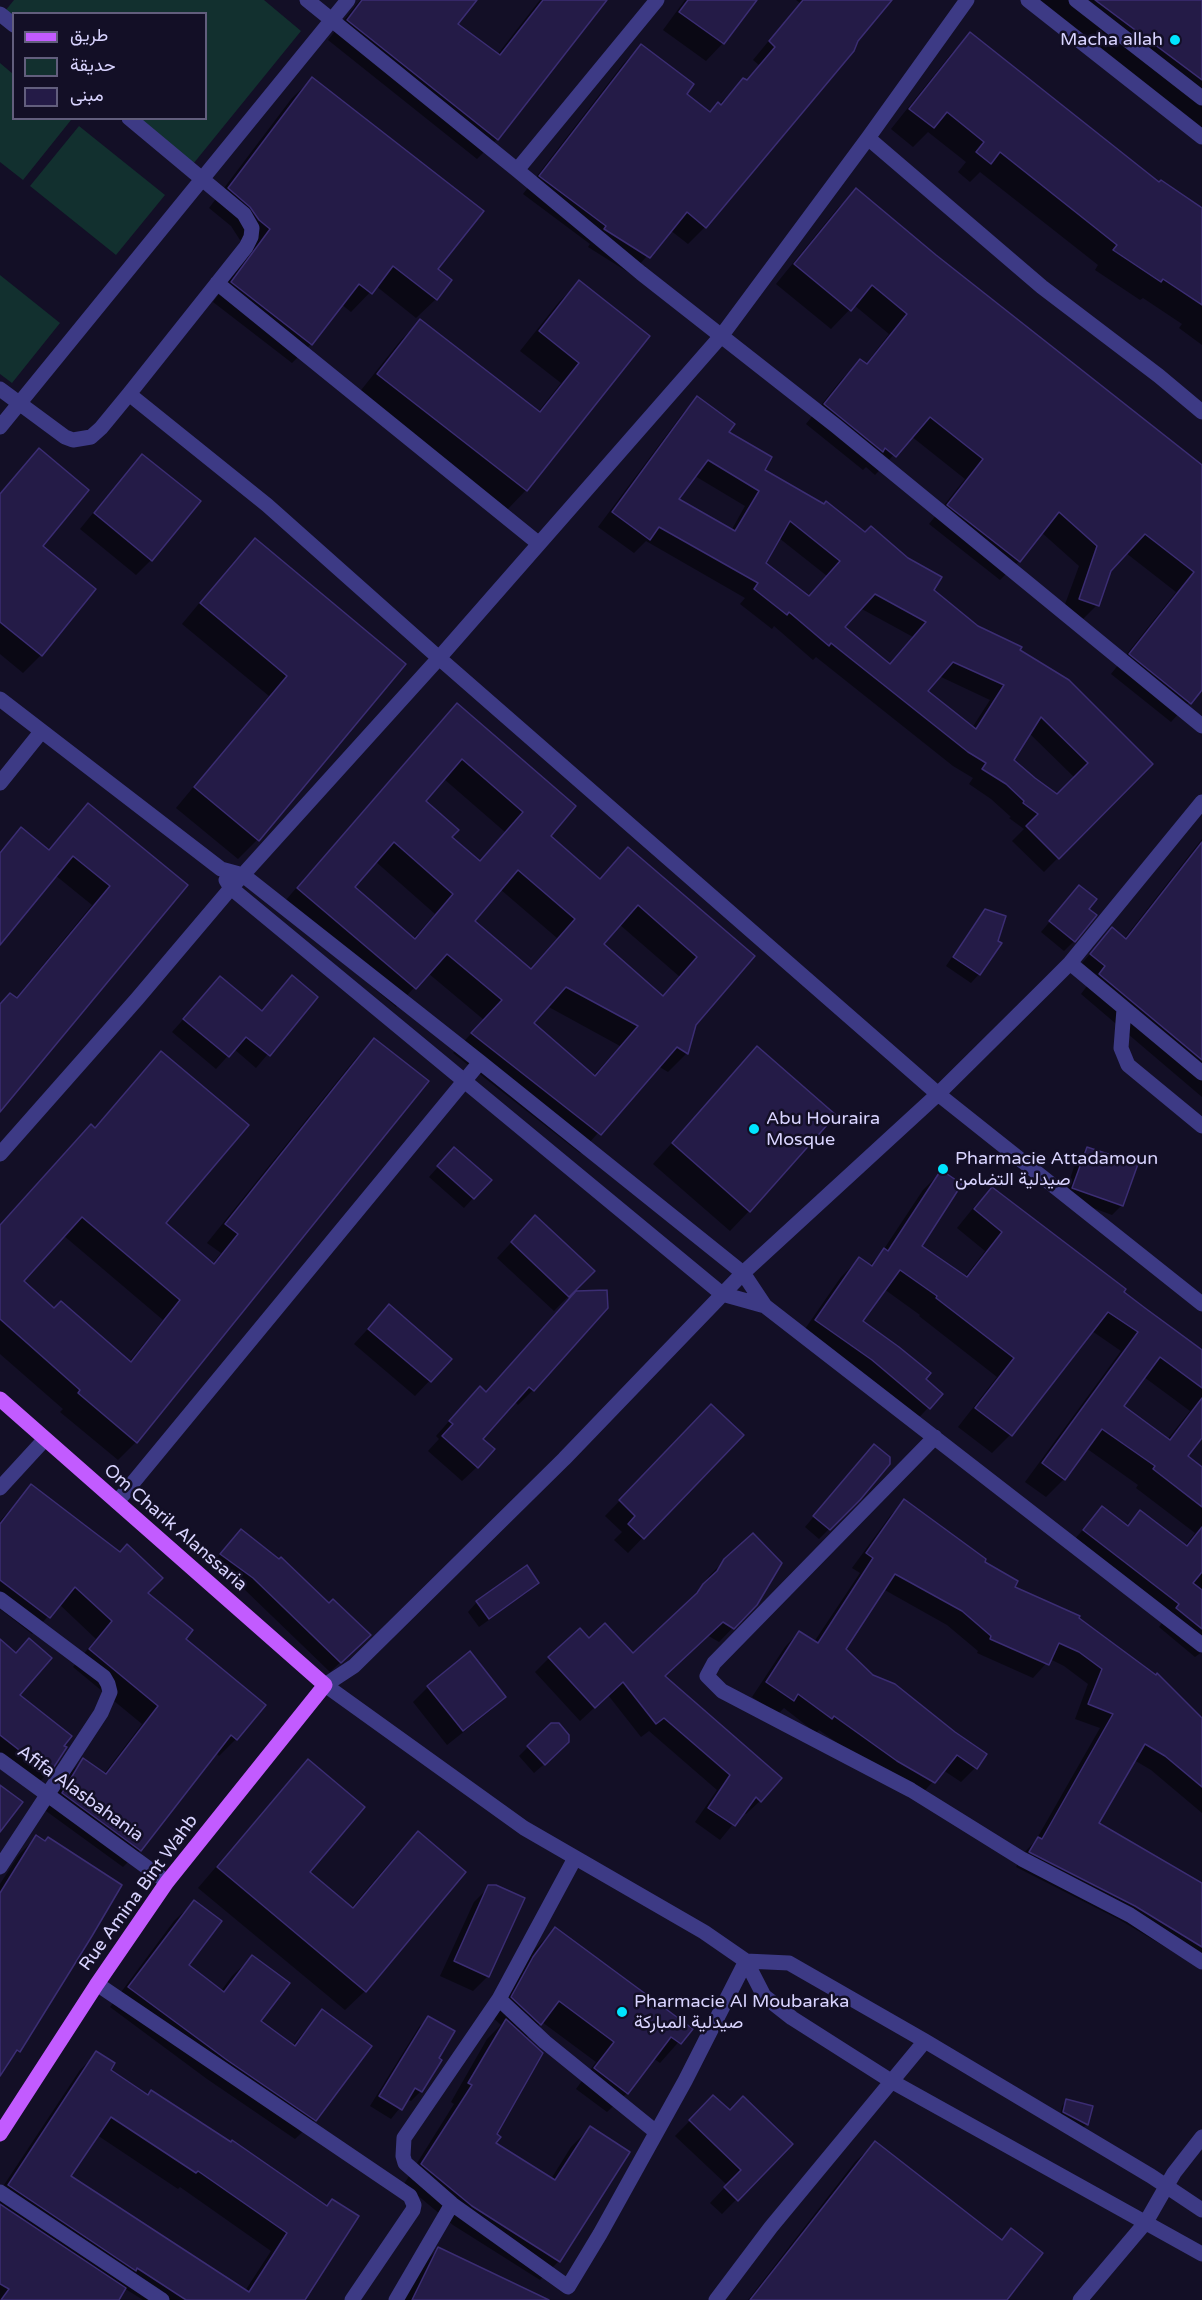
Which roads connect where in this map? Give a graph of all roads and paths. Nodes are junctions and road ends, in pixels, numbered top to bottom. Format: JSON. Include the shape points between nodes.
{"nodes":[{"id":1,"x":307,"y":0,"type":"edge"},
{"id":2,"x":348,"y":0,"type":"edge"},
{"id":3,"x":657,"y":0,"type":"edge"},
{"id":4,"x":967,"y":0,"type":"edge"},
{"id":5,"x":1028,"y":0,"type":"edge"},
{"id":6,"x":1077,"y":0,"type":"edge"},
{"id":7,"x":0,"y":14,"type":"edge"},
{"id":8,"x":332,"y":21,"type":"junction"},
{"id":9,"x":12,"y":23,"type":"edge"},
{"id":10,"x":1202,"y":98,"type":"edge"},
{"id":11,"x":131,"y":120,"type":"edge"},
{"id":12,"x":1202,"y":137,"type":"edge"},
{"id":13,"x":868,"y":138,"type":"junction"},
{"id":14,"x":517,"y":170,"type":"junction"},
{"id":15,"x":202,"y":179,"type":"junction"},
{"id":16,"x":217,"y":283,"type":"junction"},
{"id":17,"x":722,"y":335,"type":"junction"},
{"id":18,"x":0,"y":389,"type":"edge"},
{"id":19,"x":129,"y":394,"type":"junction"},
{"id":20,"x":18,"y":404,"type":"junction"},
{"id":21,"x":1202,"y":411,"type":"edge"},
{"id":22,"x":0,"y":427,"type":"edge"},
{"id":23,"x":538,"y":543,"type":"junction"},
{"id":24,"x":438,"y":658,"type":"junction"},
{"id":25,"x":0,"y":699,"type":"edge"},
{"id":26,"x":1202,"y":726,"type":"edge"},
{"id":27,"x":41,"y":732,"type":"junction"},
{"id":28,"x":0,"y":783,"type":"edge"},
{"id":29,"x":1202,"y":802,"type":"edge"},
{"id":30,"x":221,"y":869,"type":"junction"},
{"id":31,"x":243,"y":876,"type":"junction"},
{"id":32,"x":231,"y":888,"type":"junction"},
{"id":33,"x":1070,"y":963,"type":"junction"},
{"id":34,"x":1124,"y":1009,"type":"junction"},
{"id":35,"x":480,"y":1062,"type":"junction"},
{"id":36,"x":1202,"y":1073,"type":"edge"},
{"id":37,"x":463,"y":1082,"type":"junction"},
{"id":38,"x":938,"y":1094,"type":"junction"},
{"id":39,"x":1202,"y":1126,"type":"edge"},
{"id":40,"x":0,"y":1154,"type":"edge"},
{"id":41,"x":743,"y":1273,"type":"junction"},
{"id":42,"x":722,"y":1294,"type":"junction"},
{"id":43,"x":1202,"y":1304,"type":"edge"},
{"id":44,"x":765,"y":1306,"type":"junction"},
{"id":45,"x":0,"y":1399,"type":"edge"},
{"id":46,"x":935,"y":1437,"type":"junction"},
{"id":47,"x":45,"y":1439,"type":"junction"},
{"id":48,"x":0,"y":1488,"type":"edge"},
{"id":49,"x":117,"y":1502,"type":"junction"},
{"id":50,"x":0,"y":1599,"type":"edge"},
{"id":51,"x":1202,"y":1645,"type":"edge"},
{"id":52,"x":325,"y":1685,"type":"junction"},
{"id":53,"x":0,"y":1760,"type":"edge"},
{"id":54,"x":47,"y":1794,"type":"junction"},
{"id":55,"x":576,"y":1858,"type":"junction"},
{"id":56,"x":0,"y":1866,"type":"edge"},
{"id":57,"x":167,"y":1882,"type":"junction"},
{"id":58,"x":746,"y":1961,"type":"junction"},
{"id":59,"x":1202,"y":1962,"type":"edge"},
{"id":60,"x":97,"y":1984,"type":"junction"},
{"id":61,"x":499,"y":1999,"type":"junction"},
{"id":62,"x":925,"y":2041,"type":"junction"},
{"id":63,"x":891,"y":2080,"type":"junction"},
{"id":64,"x":656,"y":2132,"type":"junction"},
{"id":65,"x":0,"y":2134,"type":"edge"},
{"id":66,"x":1202,"y":2137,"type":"edge"},
{"id":67,"x":1166,"y":2187,"type":"junction"},
{"id":68,"x":0,"y":2192,"type":"edge"},
{"id":69,"x":452,"y":2204,"type":"junction"},
{"id":70,"x":1202,"y":2210,"type":"edge"},
{"id":71,"x":1146,"y":2222,"type":"junction"},
{"id":72,"x":1202,"y":2254,"type":"edge"},
{"id":73,"x":564,"y":2293,"type":"edge"},
{"id":74,"x":162,"y":2300,"type":"edge"},
{"id":75,"x":352,"y":2300,"type":"edge"},
{"id":76,"x":396,"y":2300,"type":"edge"},
{"id":77,"x":716,"y":2300,"type":"edge"},
{"id":78,"x":1080,"y":2300,"type":"edge"}],
"edges":[{"from":1,"to":8,"type":"street"},
{"from":2,"to":8,"type":"street"},
{"from":3,"to":14,"type":"street"},
{"from":4,"to":13,"type":"street"},
{"from":5,"to":12,"type":"street"},
{"from":6,"to":10,"type":"street"},
{"from":7,"to":9,"type":"street"},
{"from":8,"to":14,"type":"street"},
{"from":8,"to":15,"type":"street"},
{"from":11,"to":15,"type":"street"},
{"from":13,"to":17,"type":"street"},
{"from":13,"to":21,"type":"street","via":[[1042,287]]},
{"from":14,"to":17,"type":"street"},
{"from":15,"to":16,"type":"street","via":[[244,214],[252,228],[246,247]]},
{"from":15,"to":20,"type":"street"},
{"from":16,"to":19,"type":"street"},
{"from":16,"to":23,"type":"street"},
{"from":17,"to":23,"type":"street"},
{"from":17,"to":26,"type":"street"},
{"from":18,"to":20,"type":"street"},
{"from":19,"to":20,"type":"street","via":[[101,428],[81,440],[64,437]]},
{"from":19,"to":24,"type":"street","via":[[267,505]]},
{"from":20,"to":22,"type":"street"},
{"from":23,"to":24,"type":"street"},
{"from":24,"to":31,"type":"street"},
{"from":24,"to":38,"type":"street"},
{"from":25,"to":27,"type":"street"},
{"from":27,"to":28,"type":"street"},
{"from":27,"to":30,"type":"street"},
{"from":29,"to":33,"type":"street"},
{"from":30,"to":31,"type":"street"},
{"from":30,"to":32,"type":"street"},
{"from":31,"to":32,"type":"street"},
{"from":31,"to":35,"type":"street"},
{"from":32,"to":37,"type":"street"},
{"from":32,"to":40,"type":"street"},
{"from":33,"to":34,"type":"street"},
{"from":33,"to":38,"type":"street"},
{"from":34,"to":36,"type":"street"},
{"from":34,"to":39,"type":"street","via":[[1121,1048],[1128,1065]]},
{"from":35,"to":37,"type":"street"},
{"from":35,"to":41,"type":"street"},
{"from":37,"to":42,"type":"street"},
{"from":37,"to":49,"type":"street"},
{"from":38,"to":41,"type":"street"},
{"from":38,"to":43,"type":"street"},
{"from":41,"to":42,"type":"street"},
{"from":41,"to":44,"type":"street"},
{"from":42,"to":44,"type":"street"},
{"from":42,"to":52,"type":"street","via":[[564,1459],[354,1665]]},
{"from":44,"to":46,"type":"street"},
{"from":45,"to":47,"type":"main road","name":"Om Charik Alanssaria"},
{"from":46,"to":51,"type":"street"},
{"from":46,"to":59,"type":"street","via":[[714,1663],[707,1676],[722,1691],[911,1790],[1022,1859],[1131,1916]]},
{"from":47,"to":48,"type":"street"},
{"from":47,"to":49,"type":"main road","name":"Om Charik Alanssaria"},
{"from":49,"to":52,"type":"main road","name":"Om Charik Alanssaria"},
{"from":50,"to":54,"type":"street","via":[[104,1677],[110,1692],[101,1713]]},
{"from":52,"to":55,"type":"street","via":[[524,1828]]},
{"from":52,"to":57,"type":"main road","name":"Rue Amina Bint Wahb"},
{"from":53,"to":54,"type":"street","name":"Afifa Alasbahania"},
{"from":54,"to":56,"type":"street"},
{"from":54,"to":57,"type":"street","name":"Afifa Alasbahania"},
{"from":55,"to":58,"type":"street","via":[[704,1932]]},
{"from":55,"to":61,"type":"street"},
{"from":57,"to":60,"type":"main road","name":"Rue Amina Bint Wahb"},
{"from":58,"to":62,"type":"street","via":[[789,1963]]},
{"from":58,"to":63,"type":"street","via":[[764,1996]]},
{"from":58,"to":64,"type":"street"},
{"from":60,"to":65,"type":"main road","name":"Rue Amina Bint Wahb"},
{"from":60,"to":75,"type":"street","via":[[410,2196],[413,2211]]},
{"from":61,"to":64,"type":"street","via":[[545,2042]]},
{"from":61,"to":69,"type":"street","via":[[404,2139],[405,2163]]},
{"from":62,"to":63,"type":"street"},
{"from":62,"to":67,"type":"street"},
{"from":63,"to":71,"type":"street"},
{"from":63,"to":77,"type":"street"},
{"from":64,"to":73,"type":"street"},
{"from":66,"to":67,"type":"street"},
{"from":67,"to":70,"type":"street"},
{"from":67,"to":71,"type":"street"},
{"from":68,"to":74,"type":"street"},
{"from":69,"to":73,"type":"street"},
{"from":69,"to":76,"type":"street"},
{"from":71,"to":72,"type":"street"},
{"from":71,"to":78,"type":"street"}]}
